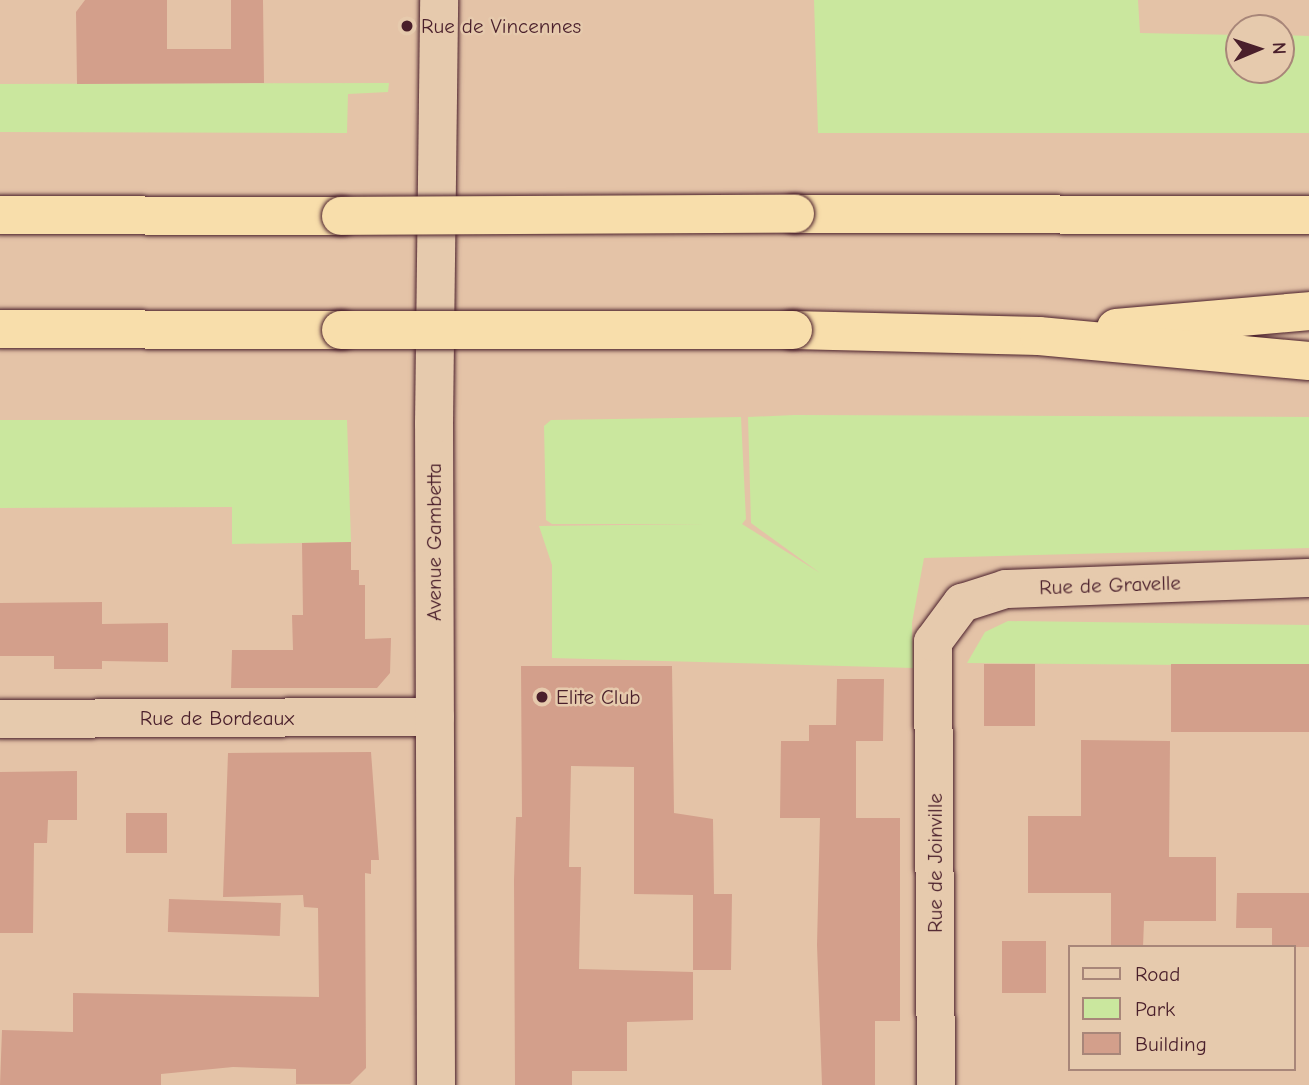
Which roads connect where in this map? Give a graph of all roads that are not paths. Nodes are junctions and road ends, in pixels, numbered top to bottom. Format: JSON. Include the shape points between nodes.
{"nodes":[{"id":1,"x":439,"y":0,"type":"edge"},
{"id":2,"x":0,"y":215,"type":"edge"},
{"id":3,"x":1309,"y":215,"type":"edge"},
{"id":4,"x":1309,"y":312,"type":"edge"},
{"id":5,"x":0,"y":329,"type":"edge"},
{"id":6,"x":1039,"y":336,"type":"junction"},
{"id":7,"x":1309,"y":361,"type":"edge"},
{"id":8,"x":1309,"y":578,"type":"edge"},
{"id":9,"x":933,"y":642,"type":"joint"},
{"id":10,"x":435,"y":717,"type":"junction"},
{"id":11,"x":0,"y":719,"type":"edge"},
{"id":12,"x":436,"y":1085,"type":"edge"},
{"id":13,"x":936,"y":1085,"type":"edge"}],
"edges":[{"from":1,"to":10,"type":"street","name":"Avenue Gambetta"},
{"from":2,"to":3,"type":"highway","bridge":true},
{"from":4,"to":6,"type":"highway"},
{"from":5,"to":6,"type":"highway","bridge":true,"via":[[793,330]]},
{"from":6,"to":7,"type":"highway"},
{"from":8,"to":9,"type":"street","name":"Rue de Gravelle","via":[[1006,589],[962,603]]},
{"from":9,"to":13,"type":"street","name":"Rue de Joinville"},
{"from":10,"to":11,"type":"street","name":"Rue de Bordeaux"},
{"from":10,"to":12,"type":"street","name":"Avenue Gambetta"}]}
